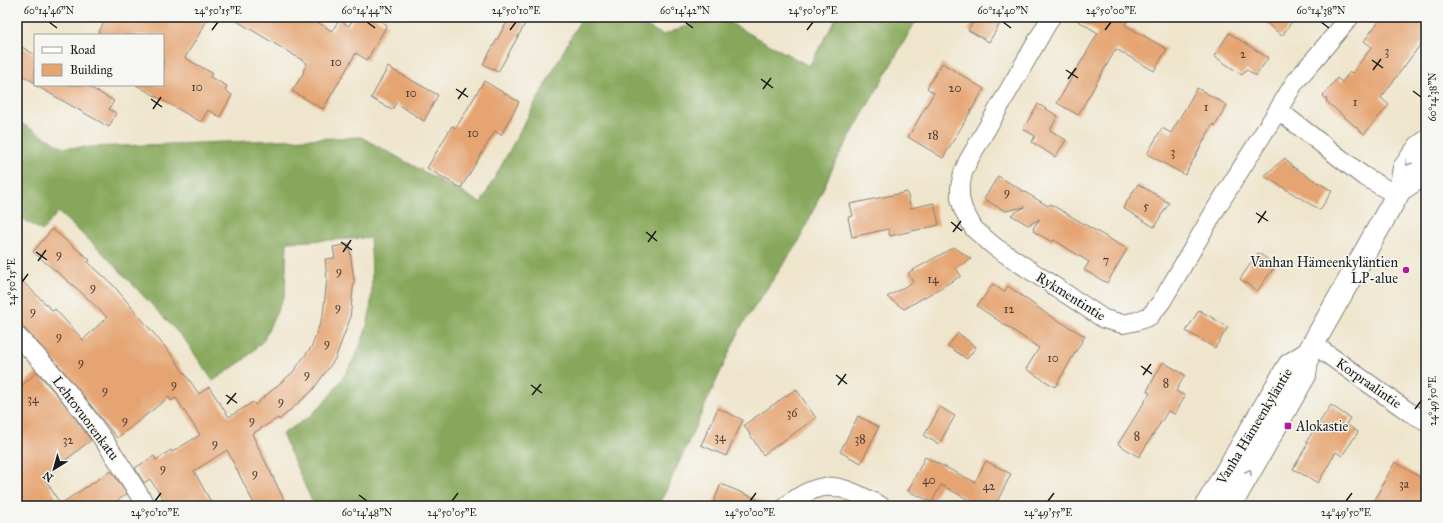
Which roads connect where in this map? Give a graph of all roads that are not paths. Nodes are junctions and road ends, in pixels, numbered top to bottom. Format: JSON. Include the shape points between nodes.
{"nodes":[{"id":1,"x":1051,"y":17,"type":"edge"},
{"id":2,"x":1350,"y":17,"type":"edge"},
{"id":3,"x":1278,"y":110,"type":"junction"},
{"id":4,"x":1426,"y":142,"type":"edge"},
{"id":5,"x":1426,"y":166,"type":"edge"},
{"id":6,"x":1398,"y":193,"type":"junction"},
{"id":7,"x":17,"y":336,"type":"edge"},
{"id":8,"x":1310,"y":349,"type":"junction"},
{"id":9,"x":1426,"y":421,"type":"edge"},
{"id":10,"x":146,"y":506,"type":"edge"},
{"id":11,"x":786,"y":506,"type":"edge"},
{"id":12,"x":881,"y":506,"type":"edge"},
{"id":13,"x":1206,"y":506,"type":"edge"},
{"id":14,"x":1230,"y":506,"type":"edge"}],
"edges":[{"from":1,"to":3,"type":"street","name":"Rykmentintie","via":[[968,161],[963,173],[960,198],[974,229],[995,246],[1104,319],[1124,324],[1150,316]]},
{"from":2,"to":3,"type":"street","name":"Rykmentintie","via":[[1295,82]]},
{"from":3,"to":6,"type":"street","via":[[1362,175]]},
{"from":4,"to":6,"type":"street","name":"Vanha Hämeenkyläntie","one_way":true,"via":[[1419,147],[1404,168]]},
{"from":5,"to":6,"type":"street","name":"Vanha Hämeenkyläntie","via":[[1418,178]]},
{"from":6,"to":8,"type":"street","name":"Vanha Hämeenkyläntie"},
{"from":7,"to":10,"type":"street","name":"Lehtovuorenkatu","via":[[63,385],[122,466]]},
{"from":8,"to":9,"type":"street","name":"Korpraalintie"},
{"from":8,"to":13,"type":"street","name":"Vanha Hämeenkyläntie","via":[[1289,365]]},
{"from":14,"to":8,"type":"street","name":"Vanha Hämeenkyläntie","one_way":true,"via":[[1305,375]]},
{"from":11,"to":12,"type":"street","via":[[808,491],[823,487],[839,487]]}]}
